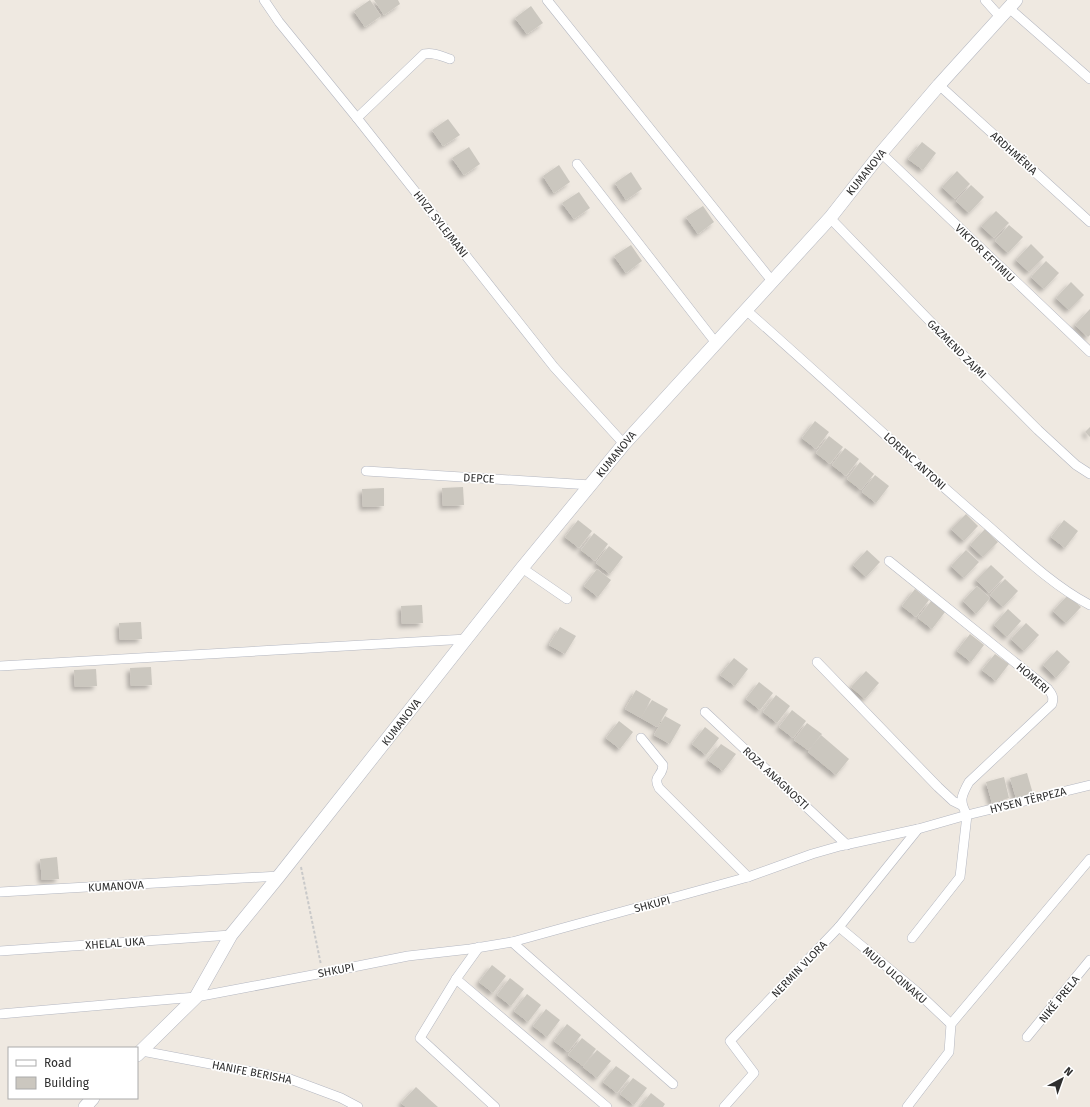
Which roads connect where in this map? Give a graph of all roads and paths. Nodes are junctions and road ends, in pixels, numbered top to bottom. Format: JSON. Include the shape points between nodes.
{"nodes":[{"id":1,"x":264,"y":0,"type":"edge"},
{"id":2,"x":547,"y":0,"type":"edge"},
{"id":3,"x":985,"y":0,"type":"edge"},
{"id":4,"x":1009,"y":9,"type":"edge"},
{"id":5,"x":450,"y":59,"type":"dead end"},
{"id":6,"x":1090,"y":78,"type":"edge"},
{"id":7,"x":939,"y":85,"type":"junction"},
{"id":8,"x":357,"y":118,"type":"junction"},
{"id":9,"x":881,"y":153,"type":"junction"},
{"id":10,"x":577,"y":164,"type":"dead end"},
{"id":11,"x":830,"y":218,"type":"junction"},
{"id":12,"x":1090,"y":222,"type":"edge"},
{"id":13,"x":772,"y":282,"type":"junction"},
{"id":14,"x":746,"y":310,"type":"junction"},
{"id":15,"x":716,"y":343,"type":"junction"},
{"id":16,"x":1090,"y":352,"type":"edge"},
{"id":17,"x":624,"y":444,"type":"junction"},
{"id":18,"x":366,"y":471,"type":"dead end"},
{"id":19,"x":1090,"y":474,"type":"edge"},
{"id":20,"x":591,"y":485,"type":"junction"},
{"id":21,"x":889,"y":560,"type":"dead end"},
{"id":22,"x":522,"y":568,"type":"junction"},
{"id":23,"x":566,"y":599,"type":"dead end"},
{"id":24,"x":1090,"y":605,"type":"edge"},
{"id":25,"x":467,"y":639,"type":"junction"},
{"id":26,"x":817,"y":662,"type":"dead end"},
{"id":27,"x":0,"y":666,"type":"edge"},
{"id":28,"x":705,"y":712,"type":"dead end"},
{"id":29,"x":641,"y":738,"type":"dead end"},
{"id":30,"x":1090,"y":785,"type":"edge"},
{"id":31,"x":961,"y":805,"type":"junction"},
{"id":32,"x":967,"y":815,"type":"junction"},
{"id":33,"x":918,"y":829,"type":"junction"},
{"id":34,"x":847,"y":845,"type":"junction"},
{"id":35,"x":298,"y":852,"type":"junction"},
{"id":36,"x":1090,"y":859,"type":"edge"},
{"id":37,"x":279,"y":876,"type":"junction"},
{"id":38,"x":748,"y":877,"type":"junction"},
{"id":39,"x":0,"y":892,"type":"edge"},
{"id":40,"x":839,"y":927,"type":"junction"},
{"id":41,"x":231,"y":935,"type":"junction"},
{"id":42,"x":912,"y":938,"type":"dead end"},
{"id":43,"x":512,"y":942,"type":"junction"},
{"id":44,"x":479,"y":948,"type":"junction"},
{"id":45,"x":0,"y":950,"type":"edge"},
{"id":46,"x":1090,"y":960,"type":"edge"},
{"id":47,"x":323,"y":973,"type":"junction"},
{"id":48,"x":456,"y":979,"type":"junction"},
{"id":49,"x":196,"y":996,"type":"junction"},
{"id":50,"x":0,"y":1014,"type":"edge"},
{"id":51,"x":951,"y":1024,"type":"junction"},
{"id":52,"x":1027,"y":1037,"type":"dead end"},
{"id":53,"x":139,"y":1053,"type":"edge"},
{"id":54,"x":673,"y":1084,"type":"dead end"},
{"id":55,"x":358,"y":1107,"type":"edge"},
{"id":56,"x":495,"y":1107,"type":"edge"},
{"id":57,"x":608,"y":1107,"type":"edge"},
{"id":58,"x":724,"y":1107,"type":"edge"},
{"id":59,"x":907,"y":1107,"type":"edge"}],
"edges":[{"from":1,"to":8,"type":"street","name":"HIVZI SYLEJMANI"},
{"from":2,"to":13,"type":"street"},
{"from":3,"to":4,"type":"street"},
{"from":4,"to":6,"type":"street"},
{"from":4,"to":7,"type":"main road","name":"KUMANOVA"},
{"from":5,"to":8,"type":"street","via":[[438,54],[424,54]]},
{"from":7,"to":9,"type":"main road","name":"KUMANOVA"},
{"from":7,"to":12,"type":"street","name":"ARDHMËRIA"},
{"from":8,"to":17,"type":"street","name":"HIVZI SYLEJMANI","via":[[554,367]]},
{"from":9,"to":11,"type":"main road","name":"KUMANOVA"},
{"from":9,"to":16,"type":"street","name":"VIKTOR EFTIMIU"},
{"from":10,"to":15,"type":"street"},
{"from":11,"to":13,"type":"main road","name":"KUMANOVA"},
{"from":11,"to":19,"type":"street","name":"GAZMEND ZAJMI","via":[[1038,430],[1076,466]]},
{"from":13,"to":14,"type":"main road","name":"KUMANOVA"},
{"from":14,"to":15,"type":"main road","name":"KUMANOVA"},
{"from":14,"to":24,"type":"street","name":"LORENC ANTONI","via":[[970,510],[1045,574]]},
{"from":15,"to":17,"type":"main road","name":"KUMANOVA"},
{"from":17,"to":20,"type":"main road","name":"KUMANOVA"},
{"from":18,"to":20,"type":"street","name":"DEPCE"},
{"from":20,"to":22,"type":"main road","name":"KUMANOVA"},
{"from":21,"to":31,"type":"street","name":"HOMERI","via":[[1052,694],[1052,704],[969,782],[962,793]]},
{"from":22,"to":23,"type":"street"},
{"from":22,"to":25,"type":"main road","name":"KUMANOVA"},
{"from":25,"to":27,"type":"street"},
{"from":25,"to":35,"type":"main road","name":"KUMANOVA"},
{"from":26,"to":31,"type":"street","via":[[953,801]]},
{"from":28,"to":34,"type":"street","name":"ROZA ANAGNOSTI"},
{"from":29,"to":38,"type":"street","via":[[663,765],[656,783],[659,788]]},
{"from":30,"to":32,"type":"street","name":"HYSEN TËRPEZA"},
{"from":31,"to":32,"type":"street"},
{"from":32,"to":33,"type":"street","name":"SHKUPI"},
{"from":32,"to":42,"type":"street","via":[[960,877]]},
{"from":33,"to":34,"type":"street","name":"SHKUPI"},
{"from":33,"to":40,"type":"street","name":"NERMIN VLORA"},
{"from":34,"to":38,"type":"street","name":"SHKUPI","via":[[812,854]]},
{"from":35,"to":37,"type":"main road","name":"KUMANOVA"},
{"from":35,"to":47,"type":"path"},
{"from":36,"to":51,"type":"street"},
{"from":37,"to":39,"type":"street","name":"KUMANOVA"},
{"from":37,"to":41,"type":"main road","name":"KUMANOVA"},
{"from":38,"to":43,"type":"street","name":"SHKUPI"},
{"from":40,"to":51,"type":"street","name":"MUJO ULQINAKU","via":[[916,991]]},
{"from":40,"to":58,"type":"street","name":"NERMIN VLORA","via":[[730,1041],[754,1073]]},
{"from":41,"to":45,"type":"street","name":"XHELAL UKA"},
{"from":41,"to":49,"type":"main road","name":"KUMANOVA"},
{"from":43,"to":44,"type":"street","name":"SHKUPI"},
{"from":43,"to":54,"type":"street"},
{"from":44,"to":47,"type":"street","name":"SHKUPI","via":[[408,956]]},
{"from":44,"to":48,"type":"street"},
{"from":46,"to":52,"type":"street","name":"NIKË PRELA"},
{"from":47,"to":49,"type":"street","name":"SHKUPI"},
{"from":48,"to":56,"type":"street","via":[[420,1038]]},
{"from":48,"to":57,"type":"street"},
{"from":49,"to":50,"type":"street","name":"SHKUPI"},
{"from":49,"to":53,"type":"main road","name":"KUMANOVA"},
{"from":51,"to":59,"type":"street","via":[[949,1052]]},
{"from":53,"to":55,"type":"street","name":"HANIFE BERISHA","via":[[290,1079]]}]}
